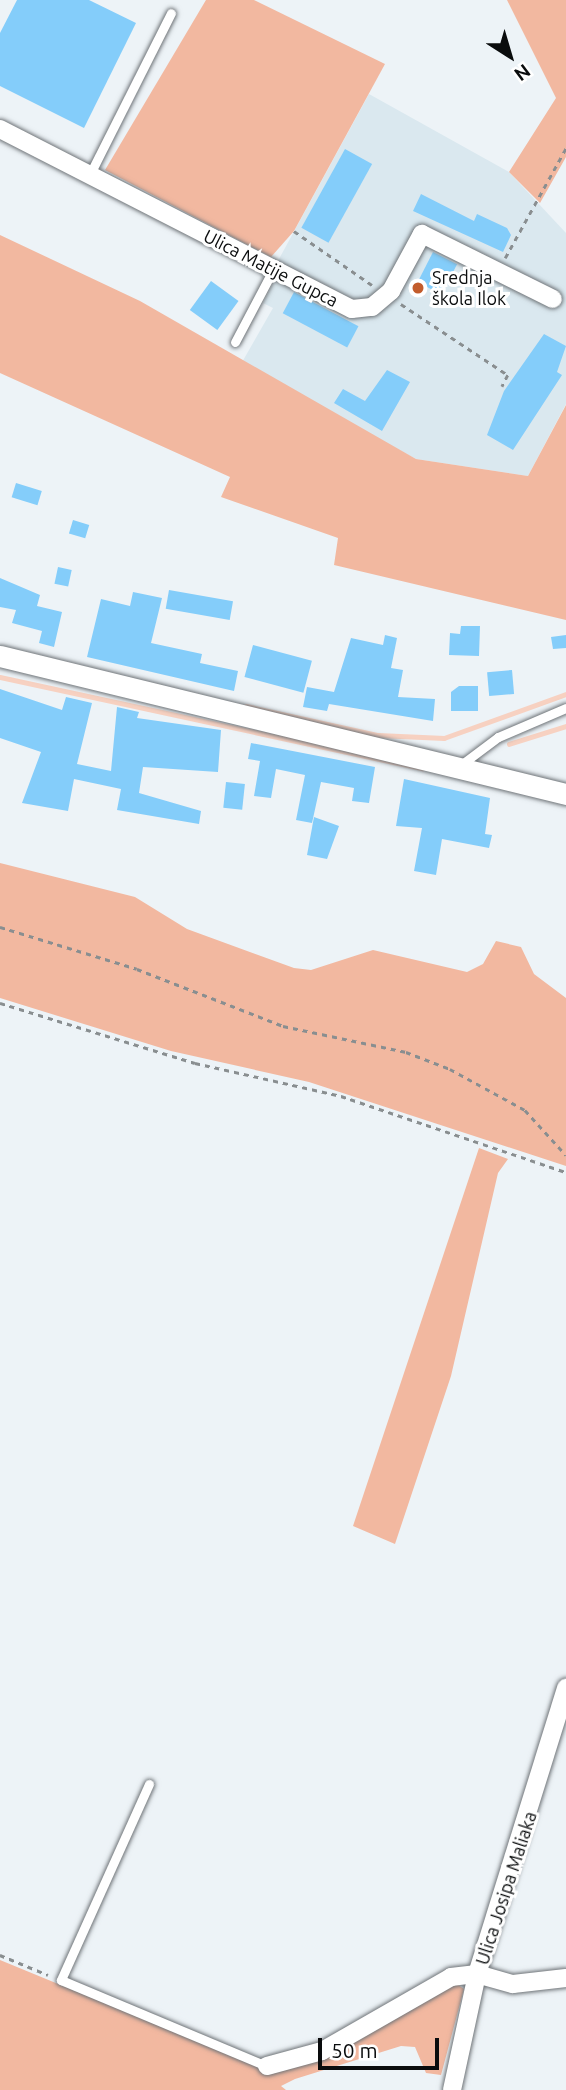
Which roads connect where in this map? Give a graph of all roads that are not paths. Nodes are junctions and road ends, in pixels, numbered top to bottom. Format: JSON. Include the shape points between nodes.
{"nodes":[{"id":1,"x":171,"y":13,"type":"dead end"},
{"id":2,"x":0,"y":129,"type":"edge"},
{"id":3,"x":90,"y":174,"type":"junction"},
{"id":4,"x":273,"y":270,"type":"junction"},
{"id":5,"x":553,"y":299,"type":"dead end"},
{"id":6,"x":235,"y":342,"type":"dead end"},
{"id":7,"x":0,"y":656,"type":"edge"},
{"id":8,"x":566,"y":708,"type":"edge"},
{"id":9,"x":457,"y":767,"type":"junction"},
{"id":10,"x":566,"y":794,"type":"edge"},
{"id":11,"x":566,"y":1688,"type":"edge"},
{"id":12,"x":149,"y":1784,"type":"dead end"},
{"id":13,"x":477,"y":1975,"type":"junction"},
{"id":14,"x":566,"y":1978,"type":"edge"},
{"id":15,"x":267,"y":2066,"type":"joint"},
{"id":16,"x":452,"y":2090,"type":"edge"}],
"edges":[{"from":1,"to":3,"type":"lane"},
{"from":2,"to":3,"type":"street","name":"Ulica Matije Gupca"},
{"from":3,"to":4,"type":"street","name":"Ulica Matije Gupca"},
{"from":4,"to":5,"type":"street","name":"Ulica Matije Gupca","via":[[352,309],[372,307],[386,295],[422,234]]},
{"from":4,"to":6,"type":"lane"},
{"from":7,"to":9,"type":"street"},
{"from":8,"to":9,"type":"lane","via":[[498,737]]},
{"from":9,"to":10,"type":"street"},
{"from":11,"to":13,"type":"street","name":"Ulica Josipa Maliaka"},
{"from":12,"to":15,"type":"lane","via":[[61,1980]]},
{"from":13,"to":14,"type":"street","via":[[513,1984]]},
{"from":13,"to":15,"type":"street","via":[[451,1978],[322,2051]]},
{"from":13,"to":16,"type":"street","name":"Ulica Josipa Maliaka"}]}
